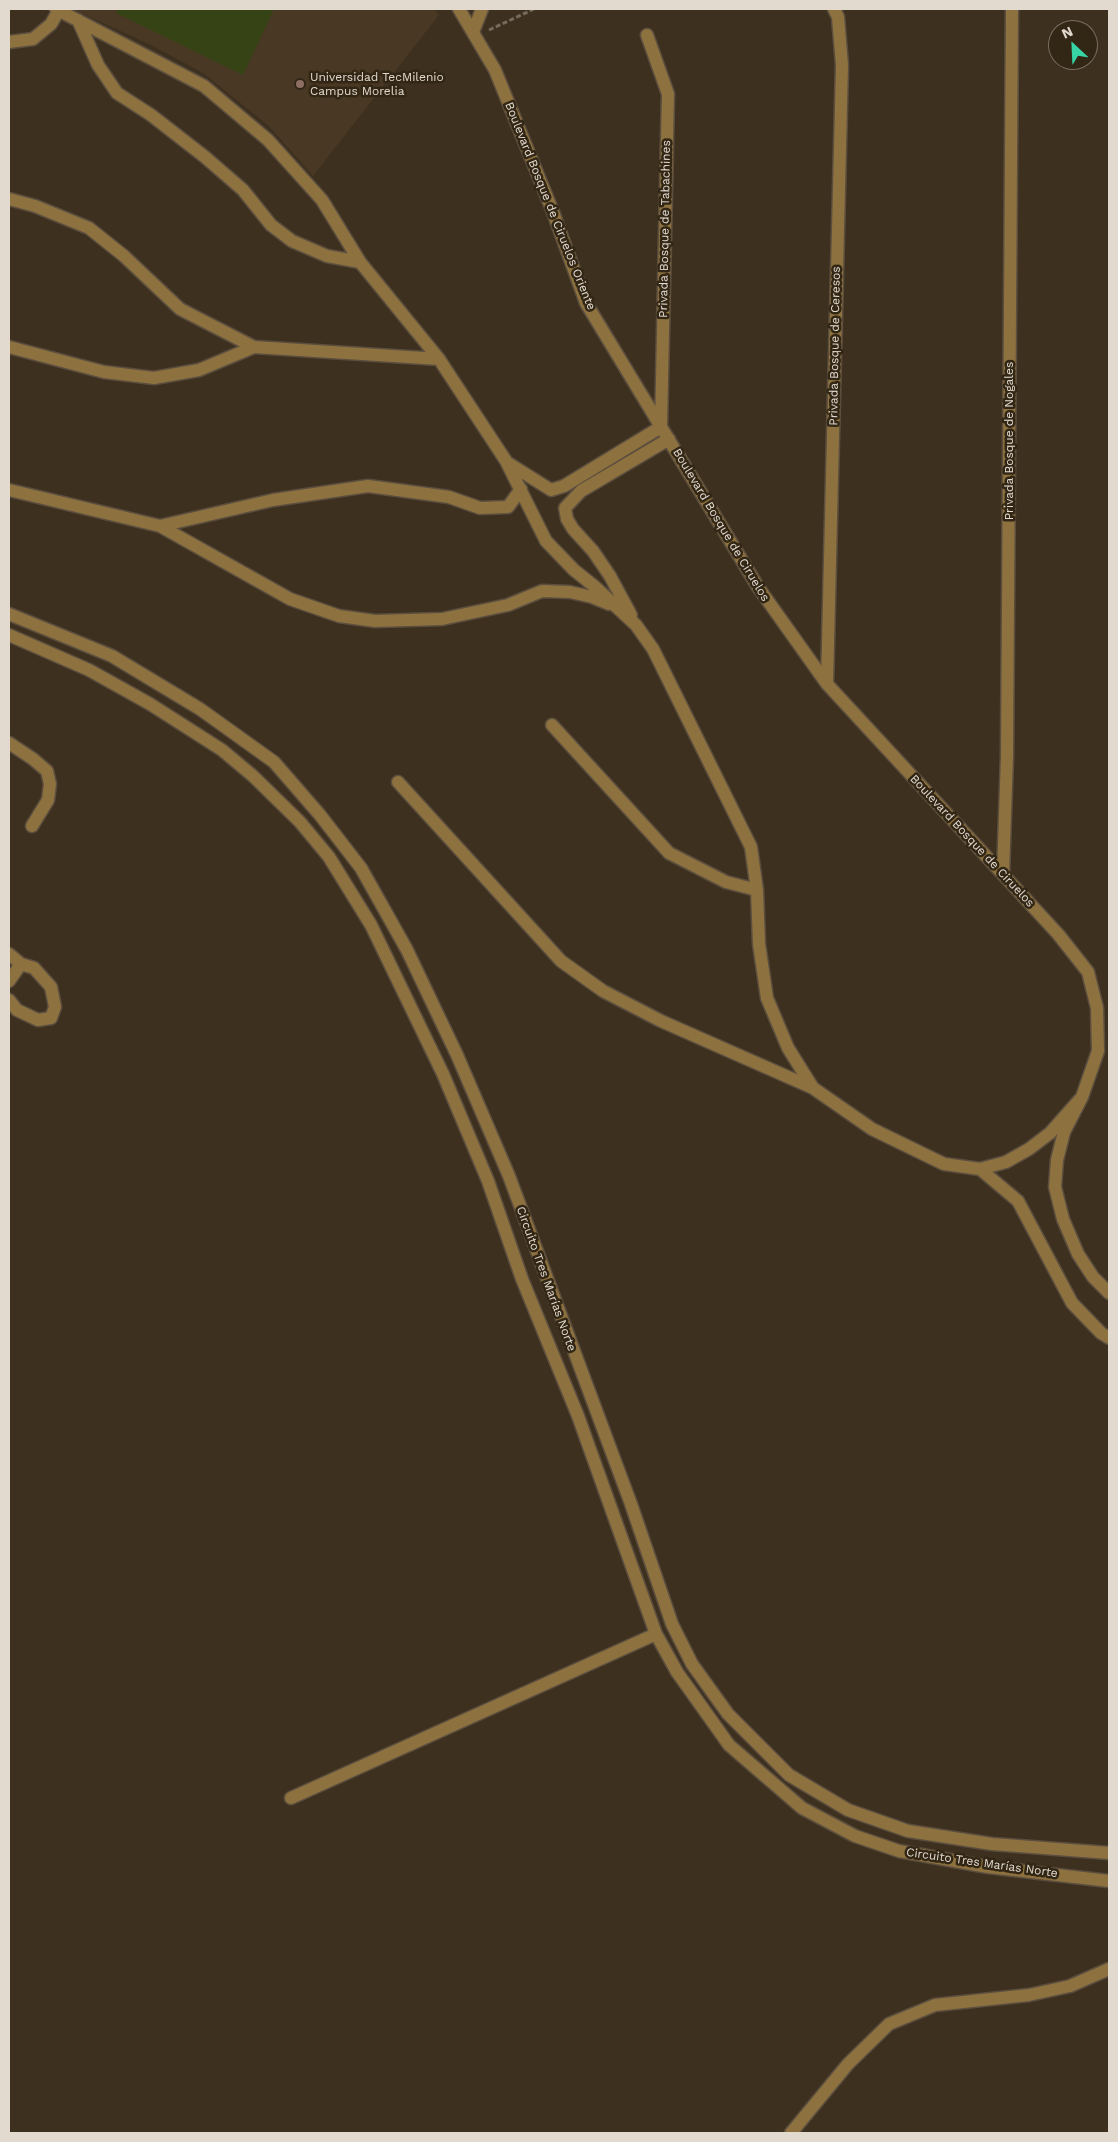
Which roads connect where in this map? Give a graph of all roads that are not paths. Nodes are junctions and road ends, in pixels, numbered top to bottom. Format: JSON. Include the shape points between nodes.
{"nodes":[{"id":1,"x":459,"y":9,"type":"edge"},
{"id":2,"x":482,"y":9,"type":"edge"},
{"id":3,"x":834,"y":9,"type":"edge"},
{"id":4,"x":1012,"y":9,"type":"edge"},
{"id":5,"x":57,"y":10,"type":"edge"},
{"id":6,"x":78,"y":20,"type":"junction"},
{"id":7,"x":474,"y":34,"type":"junction"},
{"id":8,"x":647,"y":35,"type":"dead end"},
{"id":9,"x":9,"y":42,"type":"edge"},
{"id":10,"x":9,"y":199,"type":"edge"},
{"id":11,"x":360,"y":262,"type":"junction"},
{"id":12,"x":9,"y":347,"type":"edge"},
{"id":13,"x":254,"y":347,"type":"junction"},
{"id":14,"x":438,"y":359,"type":"junction"},
{"id":15,"x":661,"y":427,"type":"junction"},
{"id":16,"x":669,"y":439,"type":"junction"},
{"id":17,"x":506,"y":461,"type":"junction"},
{"id":18,"x":521,"y":489,"type":"junction"},
{"id":19,"x":9,"y":490,"type":"edge"},
{"id":20,"x":160,"y":526,"type":"junction"},
{"id":21,"x":621,"y":610,"type":"junction"},
{"id":22,"x":9,"y":614,"type":"edge"},
{"id":23,"x":636,"y":625,"type":"junction"},
{"id":24,"x":9,"y":635,"type":"edge"},
{"id":25,"x":827,"y":684,"type":"junction"},
{"id":26,"x":552,"y":725,"type":"dead end"},
{"id":27,"x":9,"y":743,"type":"edge"},
{"id":28,"x":398,"y":782,"type":"dead end"},
{"id":29,"x":32,"y":826,"type":"dead end"},
{"id":30,"x":1003,"y":874,"type":"junction"},
{"id":31,"x":757,"y":890,"type":"junction"},
{"id":32,"x":9,"y":954,"type":"edge"},
{"id":33,"x":21,"y":964,"type":"junction"},
{"id":34,"x":9,"y":981,"type":"edge"},
{"id":35,"x":9,"y":1000,"type":"edge"},
{"id":36,"x":813,"y":1088,"type":"junction"},
{"id":37,"x":1082,"y":1097,"type":"junction"},
{"id":38,"x":980,"y":1170,"type":"junction"},
{"id":39,"x":509,"y":1176,"type":"junction"},
{"id":40,"x":488,"y":1181,"type":"junction"},
{"id":41,"x":1109,"y":1293,"type":"edge"},
{"id":42,"x":1109,"y":1338,"type":"edge"},
{"id":43,"x":656,"y":1634,"type":"junction"},
{"id":44,"x":746,"y":1734,"type":"junction"},
{"id":45,"x":729,"y":1745,"type":"junction"},
{"id":46,"x":291,"y":1798,"type":"dead end"},
{"id":47,"x":1109,"y":1853,"type":"edge"},
{"id":48,"x":1106,"y":1881,"type":"edge"},
{"id":49,"x":1109,"y":1969,"type":"edge"},
{"id":50,"x":791,"y":2133,"type":"edge"}],
"edges":[{"from":1,"to":7,"type":"street","name":"Boulevard Bosque de Ciruelos Oriente"},
{"from":2,"to":7,"type":"street"},
{"from":3,"to":25,"type":"street","name":"Privada Bosque de Ceresos","via":[[838,17],[842,65]]},
{"from":4,"to":30,"type":"street","name":"Privada Bosque de Nogales","via":[[1007,756]]},
{"from":5,"to":6,"type":"street"},
{"from":5,"to":9,"type":"street","via":[[51,24],[33,39]]},
{"from":6,"to":11,"type":"street","via":[[204,86],[268,140],[322,200]]},
{"from":6,"to":11,"type":"street","via":[[98,65],[118,93],[205,157],[243,190],[271,225],[292,241],[328,256]]},
{"from":7,"to":15,"type":"street","name":"Boulevard Bosque de Ciruelos Oriente","via":[[494,70],[553,212],[586,303]]},
{"from":8,"to":15,"type":"street","name":"Privada Bosque de Tabachines","via":[[668,94]]},
{"from":10,"to":13,"type":"street","via":[[88,228],[124,256],[180,310]]},
{"from":11,"to":14,"type":"street"},
{"from":12,"to":13,"type":"street","via":[[104,372],[154,378],[199,370]]},
{"from":13,"to":14,"type":"street"},
{"from":14,"to":17,"type":"street"},
{"from":15,"to":16,"type":"street","name":"Boulevard Bosque de Ciruelos"},
{"from":15,"to":17,"type":"street","via":[[564,486],[551,490]]},
{"from":16,"to":23,"type":"street","via":[[581,492],[565,508],[566,519],[610,576]]},
{"from":16,"to":25,"type":"street","name":"Boulevard Bosque de Ciruelos","via":[[758,587]]},
{"from":17,"to":18,"type":"street"},
{"from":18,"to":20,"type":"street","via":[[508,507],[480,508],[449,497],[368,486],[273,500]]},
{"from":18,"to":21,"type":"street","via":[[546,541]]},
{"from":19,"to":20,"type":"street"},
{"from":20,"to":21,"type":"street","via":[[290,599],[339,616],[375,620],[442,619],[508,605],[542,591],[592,596]]},
{"from":21,"to":23,"type":"street"},
{"from":22,"to":39,"type":"street","name":"Circuito Tres Marías Norte","via":[[112,656],[200,709],[274,762],[361,868],[411,958]]},
{"from":23,"to":31,"type":"street","via":[[652,649],[751,847]]},
{"from":24,"to":40,"type":"street","name":"Circuito Tres Marías Norte","via":[[89,670],[222,750],[300,822],[329,857],[371,925],[443,1074]]},
{"from":25,"to":30,"type":"street","name":"Boulevard Bosque de Ciruelos"},
{"from":26,"to":31,"type":"street","via":[[669,853],[726,882]]},
{"from":27,"to":29,"type":"street","via":[[47,771],[50,784],[48,800]]},
{"from":28,"to":36,"type":"street","via":[[561,961],[603,991],[661,1022]]},
{"from":30,"to":37,"type":"street","name":"Boulevard Bosque de Ciruelos","via":[[1088,972],[1097,1008],[1098,1051]]},
{"from":31,"to":36,"type":"street","via":[[759,944],[767,998],[788,1048]]},
{"from":32,"to":33,"type":"street"},
{"from":33,"to":34,"type":"street"},
{"from":33,"to":35,"type":"street","via":[[34,968],[51,987],[55,1007],[51,1018],[38,1020],[18,1010]]},
{"from":36,"to":38,"type":"street","via":[[880,1133],[944,1164]]},
{"from":37,"to":38,"type":"street","via":[[1050,1133],[1029,1149],[1006,1162]]},
{"from":37,"to":41,"type":"street","name":"Boulevard Bosque de Ciruelos","via":[[1064,1132],[1055,1187],[1063,1219],[1078,1254]]},
{"from":38,"to":42,"type":"street","via":[[1018,1201],[1072,1303]]},
{"from":39,"to":40,"type":"street"},
{"from":39,"to":44,"type":"street","name":"Circuito Tres Marías Norte","via":[[631,1504],[672,1624],[692,1664]]},
{"from":40,"to":43,"type":"street","name":"Circuito Tres Marías Norte","via":[[522,1279],[578,1416]]},
{"from":43,"to":45,"type":"street","name":"Circuito Tres Marías Norte","via":[[677,1672]]},
{"from":43,"to":46,"type":"street"},
{"from":44,"to":45,"type":"street"},
{"from":44,"to":47,"type":"street","name":"Circuito Tres Marías Norte","via":[[790,1775],[848,1810],[908,1831],[992,1844]]},
{"from":45,"to":48,"type":"street","name":"Circuito Tres Marías Norte","via":[[802,1808],[854,1836],[899,1852]]},
{"from":49,"to":50,"type":"street","via":[[1070,1986],[1029,1996],[935,2005],[889,2024],[848,2064]]}]}
